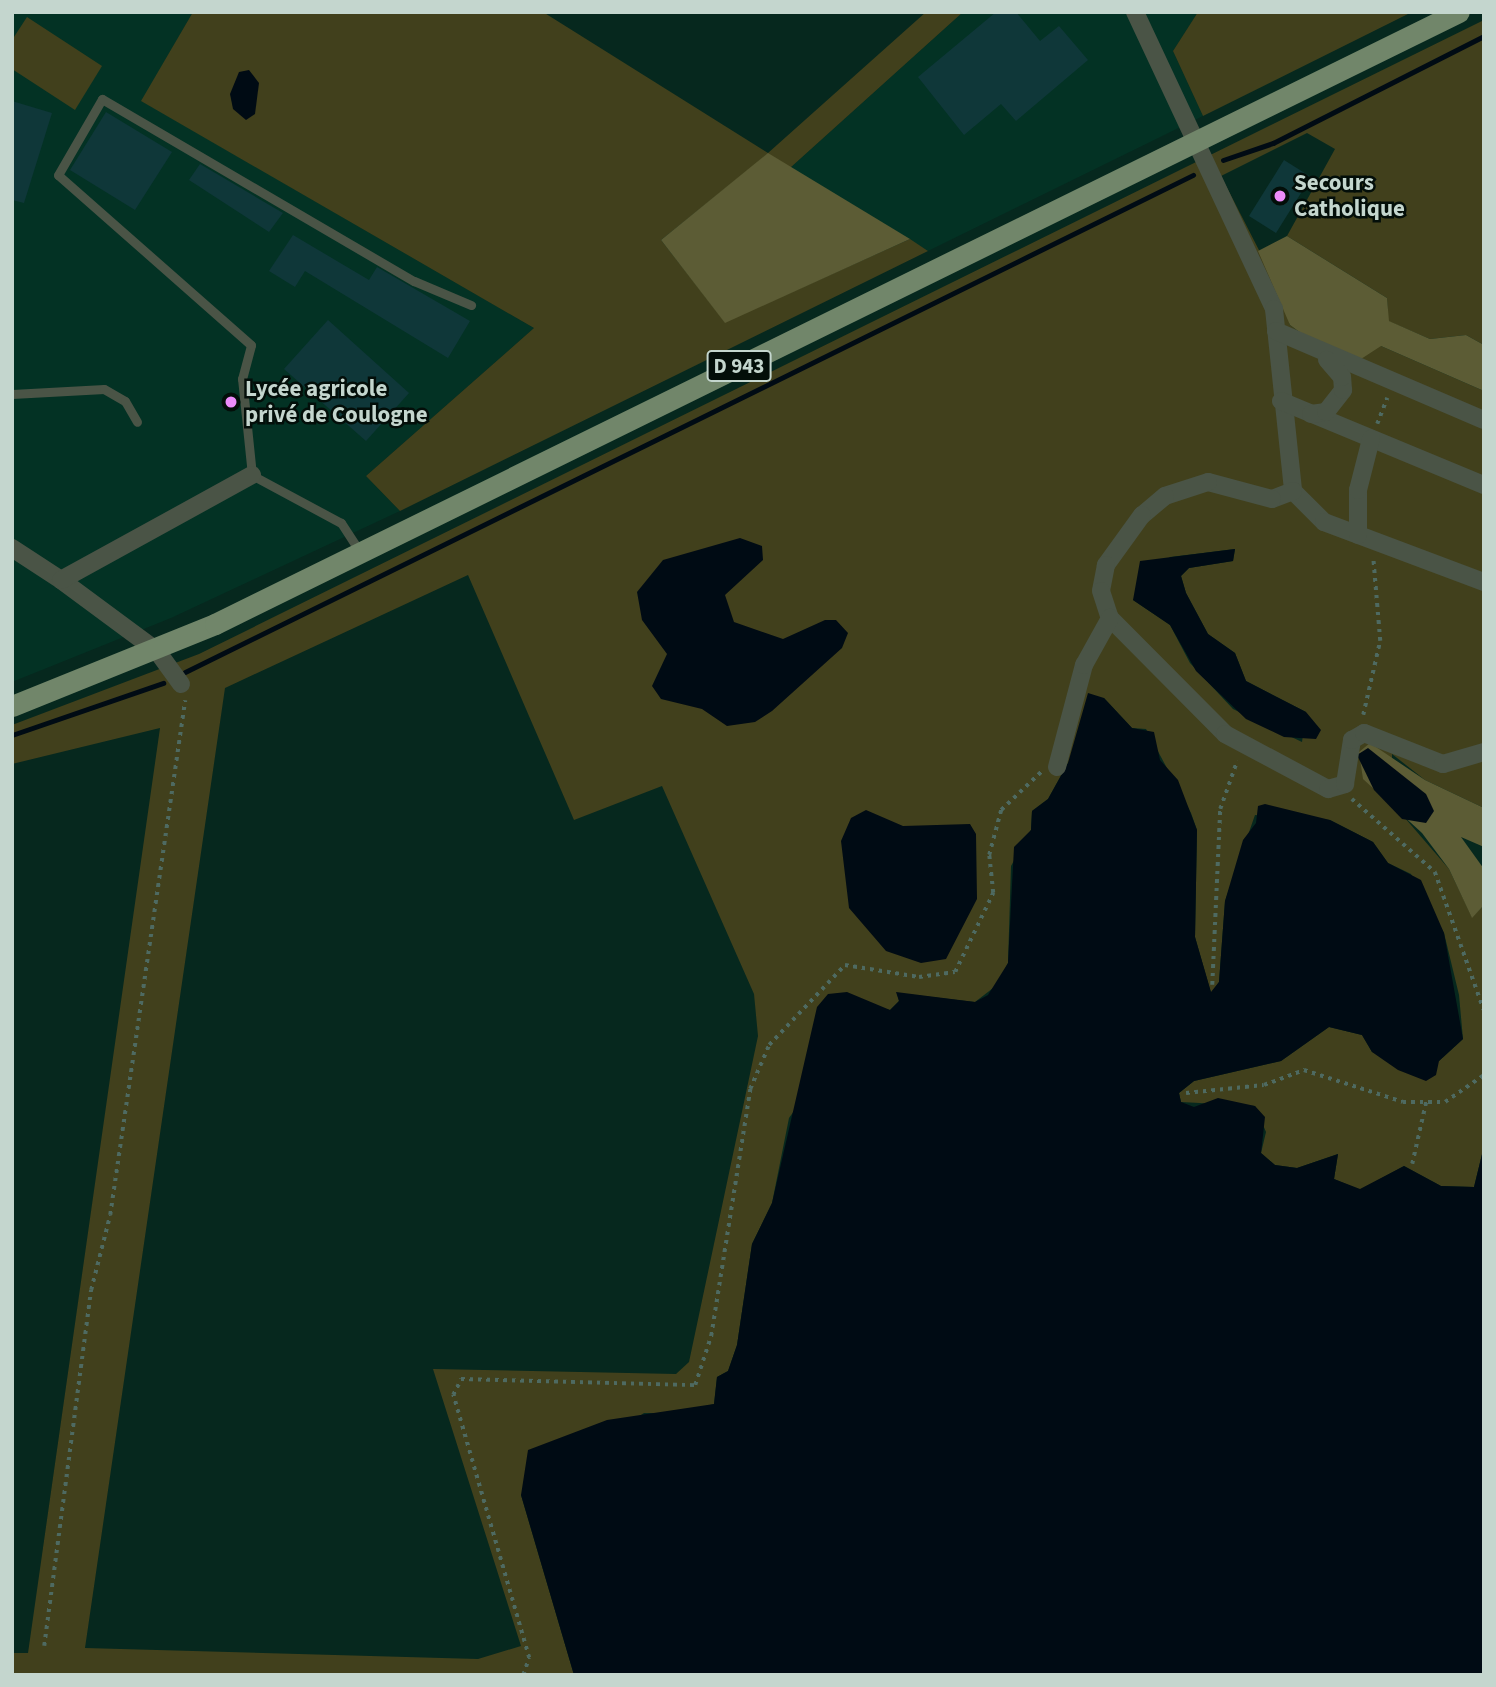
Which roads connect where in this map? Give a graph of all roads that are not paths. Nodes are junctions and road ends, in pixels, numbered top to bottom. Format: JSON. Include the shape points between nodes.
{"nodes":[{"id":1,"x":1135,"y":12,"type":"edge"},
{"id":2,"x":1459,"y":12,"type":"edge"},
{"id":3,"x":1196,"y":141,"type":"junction"},
{"id":4,"x":471,"y":305,"type":"dead end"},
{"id":5,"x":1276,"y":331,"type":"junction"},
{"id":6,"x":1319,"y":353,"type":"junction"},
{"id":7,"x":12,"y":394,"type":"edge"},
{"id":8,"x":1281,"y":401,"type":"junction"},
{"id":9,"x":1311,"y":414,"type":"junction"},
{"id":10,"x":1484,"y":420,"type":"edge"},
{"id":11,"x":137,"y":422,"type":"dead end"},
{"id":12,"x":1371,"y":439,"type":"junction"},
{"id":13,"x":252,"y":475,"type":"junction"},
{"id":14,"x":1484,"y":485,"type":"edge"},
{"id":15,"x":1293,"y":491,"type":"junction"},
{"id":16,"x":1272,"y":499,"type":"junction"},
{"id":17,"x":1324,"y":522,"type":"junction"},
{"id":18,"x":1363,"y":537,"type":"junction"},
{"id":19,"x":12,"y":548,"type":"edge"},
{"id":20,"x":360,"y":553,"type":"junction"},
{"id":21,"x":61,"y":580,"type":"junction"},
{"id":22,"x":1484,"y":582,"type":"edge"},
{"id":23,"x":1110,"y":618,"type":"junction"},
{"id":24,"x":157,"y":651,"type":"junction"},
{"id":25,"x":181,"y":684,"type":"road end"},
{"id":26,"x":12,"y":706,"type":"edge"},
{"id":27,"x":1484,"y":752,"type":"edge"},
{"id":28,"x":1057,"y":767,"type":"road end"}],
"edges":[{"from":1,"to":3,"type":"street"},
{"from":2,"to":3,"type":"main road","number":"D 943"},
{"from":3,"to":5,"type":"street","via":[[1274,309]]},
{"from":3,"to":20,"type":"main road","number":"D 943"},
{"from":4,"to":13,"type":"lane","via":[[414,281],[102,99],[58,175],[251,345],[242,379]]},
{"from":5,"to":6,"type":"street"},
{"from":5,"to":8,"type":"street"},
{"from":6,"to":9,"type":"street","via":[[1342,377],[1343,390],[1326,412]]},
{"from":6,"to":10,"type":"street"},
{"from":7,"to":11,"type":"lane","via":[[104,389],[125,401]]},
{"from":8,"to":9,"type":"street"},
{"from":8,"to":15,"type":"street"},
{"from":9,"to":12,"type":"street"},
{"from":12,"to":14,"type":"street"},
{"from":12,"to":18,"type":"street","via":[[1358,490]]},
{"from":13,"to":20,"type":"lane","via":[[341,523]]},
{"from":13,"to":21,"type":"street"},
{"from":15,"to":16,"type":"street"},
{"from":15,"to":17,"type":"street"},
{"from":16,"to":17,"type":"street"},
{"from":16,"to":23,"type":"street","via":[[1208,482],[1165,496],[1142,514],[1106,565],[1101,591]]},
{"from":17,"to":18,"type":"street"},
{"from":18,"to":22,"type":"street"},
{"from":19,"to":21,"type":"street"},
{"from":20,"to":24,"type":"main road","number":"D 943"},
{"from":21,"to":24,"type":"street"},
{"from":23,"to":27,"type":"street","via":[[1245,746],[1338,790],[1345,784],[1352,740],[1373,732],[1443,764]]},
{"from":23,"to":28,"type":"street","via":[[1084,665]]},
{"from":24,"to":25,"type":"street"},
{"from":24,"to":26,"type":"main road","number":"D 943"}]}
